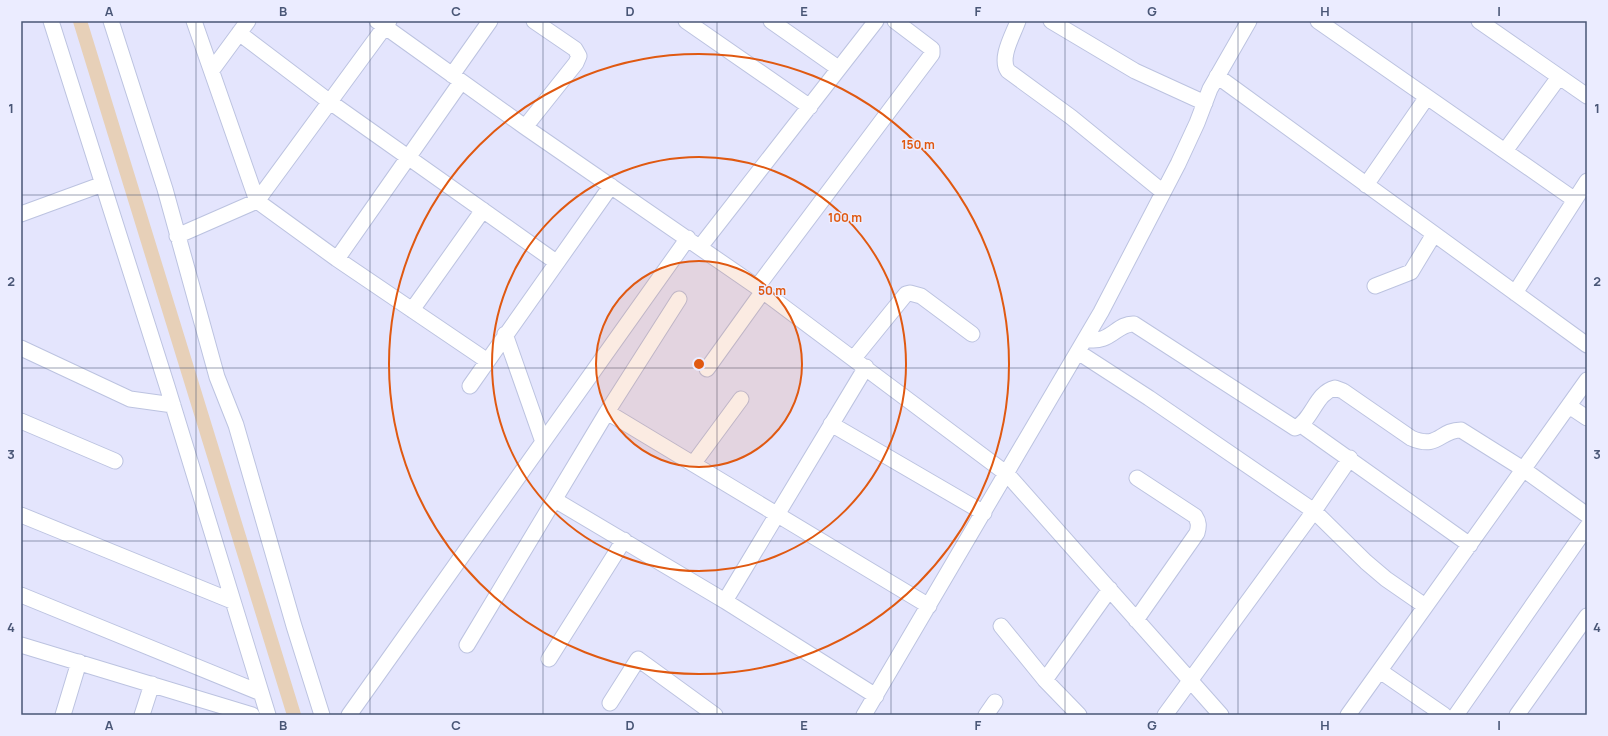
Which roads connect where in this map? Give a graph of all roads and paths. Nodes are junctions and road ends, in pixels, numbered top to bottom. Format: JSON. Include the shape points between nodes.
{"nodes":[{"id":1,"x":51,"y":21,"type":"edge"},
{"id":2,"x":111,"y":21,"type":"edge"},
{"id":3,"x":194,"y":21,"type":"edge"},
{"id":4,"x":490,"y":21,"type":"edge"},
{"id":5,"x":534,"y":21,"type":"edge"},
{"id":6,"x":686,"y":21,"type":"edge"},
{"id":7,"x":771,"y":21,"type":"edge"},
{"id":8,"x":876,"y":21,"type":"edge"},
{"id":9,"x":895,"y":21,"type":"edge"},
{"id":10,"x":1018,"y":21,"type":"edge"},
{"id":11,"x":1052,"y":21,"type":"edge"},
{"id":12,"x":1249,"y":21,"type":"edge"},
{"id":13,"x":1318,"y":21,"type":"edge"},
{"id":14,"x":1479,"y":21,"type":"edge"},
{"id":15,"x":384,"y":23,"type":"edge"},
{"id":16,"x":243,"y":27,"type":"edge"},
{"id":17,"x":838,"y":68,"type":"junction"},
{"id":18,"x":212,"y":70,"type":"junction"},
{"id":19,"x":1217,"y":76,"type":"junction"},
{"id":20,"x":1559,"y":77,"type":"junction"},
{"id":21,"x":457,"y":79,"type":"junction"},
{"id":22,"x":1587,"y":96,"type":"edge"},
{"id":23,"x":1427,"y":97,"type":"junction"},
{"id":24,"x":330,"y":102,"type":"junction"},
{"id":25,"x":1205,"y":103,"type":"junction"},
{"id":26,"x":810,"y":107,"type":"junction"},
{"id":27,"x":525,"y":127,"type":"junction"},
{"id":28,"x":1505,"y":151,"type":"junction"},
{"id":29,"x":408,"y":158,"type":"junction"},
{"id":30,"x":1587,"y":181,"type":"edge"},
{"id":31,"x":103,"y":184,"type":"junction"},
{"id":32,"x":1366,"y":185,"type":"junction"},
{"id":33,"x":611,"y":186,"type":"junction"},
{"id":34,"x":1164,"y":192,"type":"junction"},
{"id":35,"x":1575,"y":200,"type":"junction"},
{"id":36,"x":257,"y":201,"type":"junction"},
{"id":37,"x":483,"y":210,"type":"junction"},
{"id":38,"x":21,"y":214,"type":"edge"},
{"id":39,"x":1434,"y":234,"type":"junction"},
{"id":40,"x":177,"y":236,"type":"junction"},
{"id":41,"x":688,"y":238,"type":"junction"},
{"id":42,"x":700,"y":247,"type":"junction"},
{"id":43,"x":337,"y":259,"type":"junction"},
{"id":44,"x":556,"y":262,"type":"junction"},
{"id":45,"x":1375,"y":286,"type":"dead end"},
{"id":46,"x":760,"y":289,"type":"junction"},
{"id":47,"x":1515,"y":293,"type":"junction"},
{"id":48,"x":679,"y":300,"type":"dead end"},
{"id":49,"x":412,"y":310,"type":"junction"},
{"id":50,"x":505,"y":334,"type":"junction"},
{"id":51,"x":972,"y":334,"type":"dead end"},
{"id":52,"x":1587,"y":345,"type":"edge"},
{"id":53,"x":1081,"y":346,"type":"junction"},
{"id":54,"x":21,"y":348,"type":"edge"},
{"id":55,"x":486,"y":360,"type":"junction"},
{"id":56,"x":860,"y":363,"type":"junction"},
{"id":57,"x":707,"y":369,"type":"dead end"},
{"id":58,"x":1587,"y":380,"type":"edge"},
{"id":59,"x":470,"y":386,"type":"dead end"},
{"id":60,"x":741,"y":399,"type":"dead end"},
{"id":61,"x":172,"y":405,"type":"junction"},
{"id":62,"x":1569,"y":406,"type":"junction"},
{"id":63,"x":607,"y":412,"type":"junction"},
{"id":64,"x":1587,"y":418,"type":"edge"},
{"id":65,"x":21,"y":421,"type":"edge"},
{"id":66,"x":831,"y":424,"type":"junction"},
{"id":67,"x":1301,"y":425,"type":"junction"},
{"id":68,"x":543,"y":442,"type":"junction"},
{"id":69,"x":1350,"y":458,"type":"junction"},
{"id":70,"x":115,"y":461,"type":"dead end"},
{"id":71,"x":694,"y":464,"type":"junction"},
{"id":72,"x":1523,"y":469,"type":"junction"},
{"id":73,"x":1006,"y":474,"type":"junction"},
{"id":74,"x":1137,"y":478,"type":"dead end"},
{"id":75,"x":555,"y":500,"type":"junction"},
{"id":76,"x":1314,"y":511,"type":"junction"},
{"id":77,"x":984,"y":513,"type":"junction"},
{"id":78,"x":777,"y":514,"type":"junction"},
{"id":79,"x":21,"y":515,"type":"edge"},
{"id":80,"x":1587,"y":515,"type":"edge"},
{"id":81,"x":1587,"y":527,"type":"edge"},
{"id":82,"x":624,"y":540,"type":"junction"},
{"id":83,"x":1470,"y":545,"type":"junction"},
{"id":84,"x":1110,"y":589,"type":"junction"},
{"id":85,"x":21,"y":595,"type":"edge"},
{"id":86,"x":232,"y":601,"type":"junction"},
{"id":87,"x":725,"y":601,"type":"junction"},
{"id":88,"x":929,"y":606,"type":"junction"},
{"id":89,"x":1425,"y":606,"type":"junction"},
{"id":90,"x":1587,"y":616,"type":"edge"},
{"id":91,"x":1136,"y":620,"type":"junction"},
{"id":92,"x":1001,"y":626,"type":"dead end"},
{"id":93,"x":21,"y":645,"type":"edge"},
{"id":94,"x":467,"y":645,"type":"dead end"},
{"id":95,"x":550,"y":659,"type":"dead end"},
{"id":96,"x":80,"y":662,"type":"junction"},
{"id":97,"x":1380,"y":671,"type":"junction"},
{"id":98,"x":1045,"y":680,"type":"junction"},
{"id":99,"x":1191,"y":680,"type":"junction"},
{"id":100,"x":152,"y":684,"type":"junction"},
{"id":101,"x":261,"y":693,"type":"junction"},
{"id":102,"x":876,"y":696,"type":"junction"},
{"id":103,"x":995,"y":702,"type":"dead end"},
{"id":104,"x":610,"y":703,"type":"dead end"},
{"id":105,"x":222,"y":711,"type":"edge"},
{"id":106,"x":867,"y":714,"type":"edge"},
{"id":107,"x":63,"y":715,"type":"edge"},
{"id":108,"x":142,"y":715,"type":"edge"},
{"id":109,"x":252,"y":715,"type":"edge"},
{"id":110,"x":268,"y":715,"type":"edge"},
{"id":111,"x":322,"y":715,"type":"edge"},
{"id":112,"x":349,"y":715,"type":"edge"},
{"id":113,"x":715,"y":715,"type":"edge"},
{"id":114,"x":986,"y":715,"type":"edge"},
{"id":115,"x":1079,"y":715,"type":"edge"},
{"id":116,"x":1165,"y":715,"type":"edge"},
{"id":117,"x":1221,"y":715,"type":"edge"},
{"id":118,"x":1348,"y":715,"type":"edge"},
{"id":119,"x":1444,"y":715,"type":"edge"},
{"id":120,"x":1456,"y":715,"type":"edge"},
{"id":121,"x":1517,"y":715,"type":"edge"}],
"edges":[{"from":1,"to":31,"type":"street"},
{"from":2,"to":40,"type":"street","via":[[165,189]]},
{"from":3,"to":18,"type":"street"},
{"from":4,"to":21,"type":"street"},
{"from":5,"to":27,"type":"street","via":[[574,49],[579,56]]},
{"from":6,"to":26,"type":"street"},
{"from":7,"to":17,"type":"street"},
{"from":8,"to":17,"type":"street"},
{"from":9,"to":46,"type":"street","via":[[932,49],[932,54]]},
{"from":10,"to":34,"type":"street","via":[[1005,58],[1005,67],[1008,71],[1071,117]]},
{"from":11,"to":25,"type":"street","via":[[1134,71]]},
{"from":12,"to":19,"type":"street"},
{"from":13,"to":23,"type":"street"},
{"from":14,"to":20,"type":"street"},
{"from":15,"to":21,"type":"street"},
{"from":15,"to":24,"type":"street"},
{"from":16,"to":18,"type":"street"},
{"from":16,"to":24,"type":"street"},
{"from":17,"to":26,"type":"street"},
{"from":18,"to":36,"type":"street"},
{"from":19,"to":25,"type":"street"},
{"from":19,"to":32,"type":"street"},
{"from":20,"to":22,"type":"street"},
{"from":20,"to":28,"type":"street"},
{"from":21,"to":27,"type":"street"},
{"from":21,"to":29,"type":"street"},
{"from":23,"to":28,"type":"street"},
{"from":23,"to":32,"type":"street"},
{"from":24,"to":29,"type":"street"},
{"from":24,"to":36,"type":"street"},
{"from":25,"to":34,"type":"street"},
{"from":26,"to":42,"type":"street"},
{"from":27,"to":33,"type":"street"},
{"from":28,"to":35,"type":"street"},
{"from":29,"to":37,"type":"street"},
{"from":29,"to":43,"type":"street"},
{"from":30,"to":35,"type":"street"},
{"from":31,"to":38,"type":"street"},
{"from":31,"to":61,"type":"street"},
{"from":32,"to":39,"type":"street"},
{"from":33,"to":41,"type":"street"},
{"from":33,"to":44,"type":"street"},
{"from":34,"to":53,"type":"street"},
{"from":35,"to":47,"type":"street"},
{"from":36,"to":40,"type":"street"},
{"from":36,"to":43,"type":"street"},
{"from":37,"to":44,"type":"street"},
{"from":37,"to":49,"type":"street"},
{"from":39,"to":45,"type":"street","via":[[1410,272]]},
{"from":39,"to":47,"type":"street"},
{"from":40,"to":111,"type":"street","via":[[217,376],[236,425]]},
{"from":41,"to":42,"type":"street"},
{"from":41,"to":68,"type":"street"},
{"from":42,"to":46,"type":"street"},
{"from":43,"to":49,"type":"street"},
{"from":44,"to":50,"type":"street"},
{"from":46,"to":56,"type":"street"},
{"from":46,"to":57,"type":"street"},
{"from":47,"to":52,"type":"street"},
{"from":48,"to":63,"type":"street"},
{"from":49,"to":55,"type":"street"},
{"from":50,"to":55,"type":"street"},
{"from":50,"to":68,"type":"street"},
{"from":51,"to":56,"type":"street","via":[[921,296],[906,294]]},
{"from":53,"to":67,"type":"street","via":[[1134,324],[1290,426],[1295,428]]},
{"from":53,"to":73,"type":"street"},
{"from":53,"to":76,"type":"street","via":[[1149,398]]},
{"from":54,"to":61,"type":"street","via":[[130,399]]},
{"from":55,"to":59,"type":"street"},
{"from":56,"to":66,"type":"street"},
{"from":56,"to":73,"type":"street"},
{"from":58,"to":62,"type":"street"},
{"from":60,"to":71,"type":"street"},
{"from":61,"to":86,"type":"street"},
{"from":62,"to":64,"type":"street"},
{"from":62,"to":72,"type":"street"},
{"from":63,"to":71,"type":"street"},
{"from":63,"to":75,"type":"street"},
{"from":65,"to":70,"type":"street"},
{"from":66,"to":77,"type":"street"},
{"from":66,"to":78,"type":"street"},
{"from":67,"to":69,"type":"street"},
{"from":67,"to":72,"type":"street","via":[[1324,394],[1335,388],[1411,438],[1428,443],[1454,430],[1462,430]]},
{"from":68,"to":112,"type":"street"},
{"from":69,"to":76,"type":"street"},
{"from":69,"to":83,"type":"street"},
{"from":71,"to":78,"type":"street"},
{"from":72,"to":80,"type":"street"},
{"from":72,"to":83,"type":"street"},
{"from":73,"to":77,"type":"street"},
{"from":73,"to":84,"type":"street"},
{"from":74,"to":91,"type":"street","via":[[1195,516],[1199,527]]},
{"from":75,"to":82,"type":"street"},
{"from":75,"to":94,"type":"street"},
{"from":76,"to":89,"type":"street","via":[[1366,562]]},
{"from":76,"to":99,"type":"street"},
{"from":77,"to":88,"type":"street"},
{"from":78,"to":87,"type":"street"},
{"from":78,"to":88,"type":"street"},
{"from":79,"to":86,"type":"street"},
{"from":81,"to":120,"type":"street"},
{"from":82,"to":87,"type":"street"},
{"from":82,"to":95,"type":"street"},
{"from":83,"to":89,"type":"street"},
{"from":84,"to":91,"type":"street"},
{"from":84,"to":98,"type":"street"},
{"from":85,"to":101,"type":"street"},
{"from":86,"to":101,"type":"street"},
{"from":87,"to":102,"type":"street"},
{"from":88,"to":102,"type":"street"},
{"from":89,"to":97,"type":"street"},
{"from":90,"to":121,"type":"street"},
{"from":91,"to":99,"type":"street"},
{"from":92,"to":98,"type":"street"},
{"from":93,"to":96,"type":"street"},
{"from":96,"to":100,"type":"street"},
{"from":96,"to":107,"type":"street"},
{"from":97,"to":118,"type":"street"},
{"from":97,"to":119,"type":"street"},
{"from":98,"to":115,"type":"street"},
{"from":99,"to":116,"type":"street"},
{"from":99,"to":117,"type":"street"},
{"from":100,"to":105,"type":"street"},
{"from":100,"to":108,"type":"street"},
{"from":101,"to":110,"type":"street"},
{"from":102,"to":106,"type":"street"},
{"from":103,"to":114,"type":"street"},
{"from":104,"to":113,"type":"street","via":[[638,659]]},
{"from":105,"to":109,"type":"street"}]}
